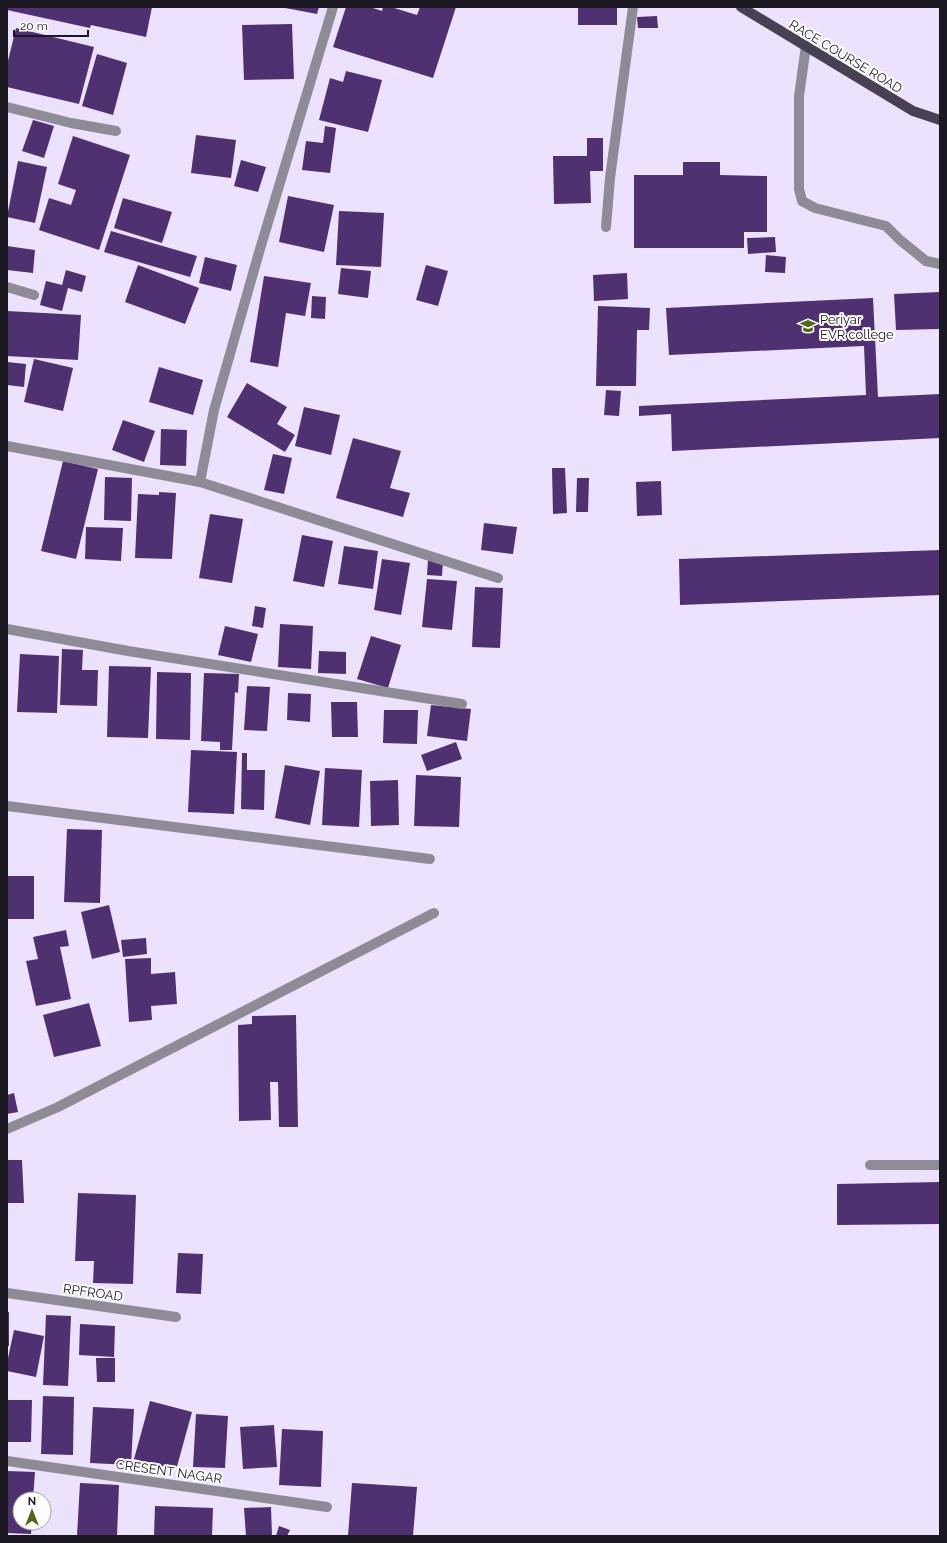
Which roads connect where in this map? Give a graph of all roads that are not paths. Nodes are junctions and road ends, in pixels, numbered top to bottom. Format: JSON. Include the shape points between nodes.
{"nodes":[{"id":1,"x":334,"y":7,"type":"edge"},
{"id":2,"x":633,"y":7,"type":"edge"},
{"id":3,"x":741,"y":7,"type":"edge"},
{"id":4,"x":806,"y":46,"type":"junction"},
{"id":5,"x":7,"y":107,"type":"edge"},
{"id":6,"x":940,"y":120,"type":"edge"},
{"id":7,"x":116,"y":131,"type":"dead end"},
{"id":8,"x":606,"y":227,"type":"dead end"},
{"id":9,"x":940,"y":264,"type":"edge"},
{"id":10,"x":7,"y":287,"type":"edge"},
{"id":11,"x":34,"y":295,"type":"dead end"},
{"id":12,"x":7,"y":446,"type":"edge"},
{"id":13,"x":200,"y":482,"type":"junction"},
{"id":14,"x":498,"y":578,"type":"dead end"},
{"id":15,"x":7,"y":629,"type":"edge"},
{"id":16,"x":462,"y":704,"type":"dead end"},
{"id":17,"x":7,"y":806,"type":"edge"},
{"id":18,"x":430,"y":859,"type":"dead end"},
{"id":19,"x":434,"y":913,"type":"dead end"},
{"id":20,"x":7,"y":1130,"type":"edge"},
{"id":21,"x":870,"y":1165,"type":"dead end"},
{"id":22,"x":940,"y":1166,"type":"edge"},
{"id":23,"x":7,"y":1293,"type":"edge"},
{"id":24,"x":176,"y":1317,"type":"dead end"},
{"id":25,"x":7,"y":1461,"type":"edge"},
{"id":26,"x":327,"y":1508,"type":"dead end"}],
"edges":[{"from":1,"to":13,"type":"street","via":[[216,402]]},
{"from":2,"to":8,"type":"street"},
{"from":3,"to":4,"type":"main road","name":"RACE COURSE ROAD"},
{"from":4,"to":6,"type":"main road","name":"RACE COURSE ROAD","via":[[913,111]]},
{"from":4,"to":9,"type":"street","via":[[799,96],[802,201],[815,208],[886,226],[926,261]]},
{"from":5,"to":7,"type":"street"},
{"from":10,"to":11,"type":"street"},
{"from":12,"to":13,"type":"street"},
{"from":13,"to":14,"type":"street"},
{"from":15,"to":16,"type":"street"},
{"from":17,"to":18,"type":"street"},
{"from":19,"to":20,"type":"street","via":[[65,1103]]},
{"from":21,"to":22,"type":"street"},
{"from":23,"to":24,"type":"street","name":"RPFROAD"},
{"from":25,"to":26,"type":"street","name":"CRESENT NAGAR"}]}
